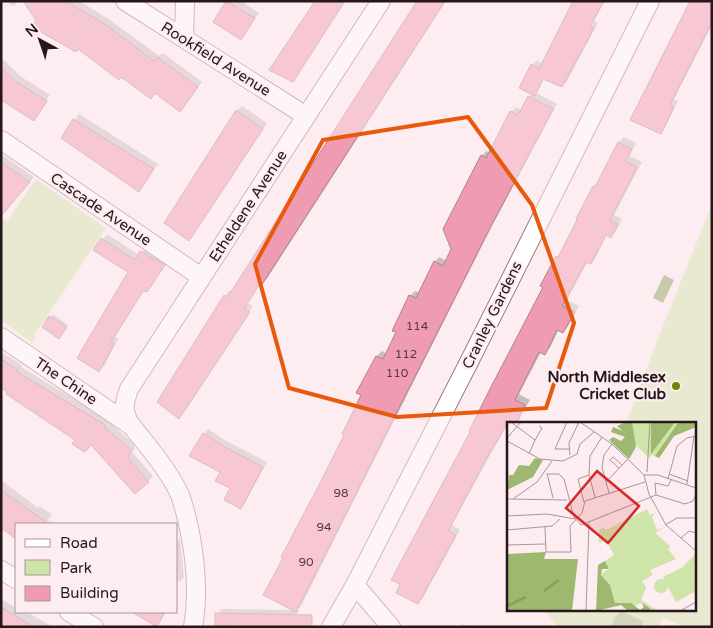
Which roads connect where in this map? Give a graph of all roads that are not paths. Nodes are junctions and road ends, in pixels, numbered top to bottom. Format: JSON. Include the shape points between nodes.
{"nodes":[{"id":1,"x":125,"y":1,"type":"edge"},
{"id":2,"x":186,"y":1,"type":"edge"},
{"id":3,"x":381,"y":1,"type":"edge"},
{"id":4,"x":650,"y":1,"type":"edge"},
{"id":5,"x":184,"y":38,"type":"junction"},
{"id":6,"x":306,"y":116,"type":"junction"},
{"id":7,"x":1,"y":140,"type":"edge"},
{"id":8,"x":201,"y":277,"type":"junction"},
{"id":9,"x":1,"y":337,"type":"edge"},
{"id":10,"x":128,"y":420,"type":"junction"},
{"id":11,"x":1,"y":570,"type":"edge"},
{"id":12,"x":15,"y":578,"type":"edge"},
{"id":13,"x":355,"y":585,"type":"junction"},
{"id":14,"x":72,"y":613,"type":"edge"},
{"id":15,"x":94,"y":627,"type":"edge"},
{"id":16,"x":193,"y":627,"type":"edge"},
{"id":17,"x":331,"y":627,"type":"edge"},
{"id":18,"x":391,"y":627,"type":"edge"}],
"edges":[{"from":1,"to":5,"type":"street","name":"Rookfield Avenue"},
{"from":2,"to":5,"type":"street"},
{"from":3,"to":6,"type":"street","name":"Etheldene Avenue"},
{"from":4,"to":13,"type":"street","name":"Cranley Gardens"},
{"from":5,"to":6,"type":"street","name":"Rookfield Avenue"},
{"from":6,"to":8,"type":"street","name":"Etheldene Avenue"},
{"from":7,"to":8,"type":"street","name":"Cascade Avenue"},
{"from":8,"to":10,"type":"street","name":"Etheldene Avenue","via":[[129,389],[125,402]]},
{"from":9,"to":10,"type":"street","name":"The Chine"},
{"from":10,"to":16,"type":"street","name":"The Chine","via":[[162,464],[182,500],[196,579]]},
{"from":11,"to":12,"type":"street"},
{"from":13,"to":17,"type":"street","name":"Cranley Gardens"},
{"from":13,"to":18,"type":"street"},
{"from":14,"to":15,"type":"street"}]}
